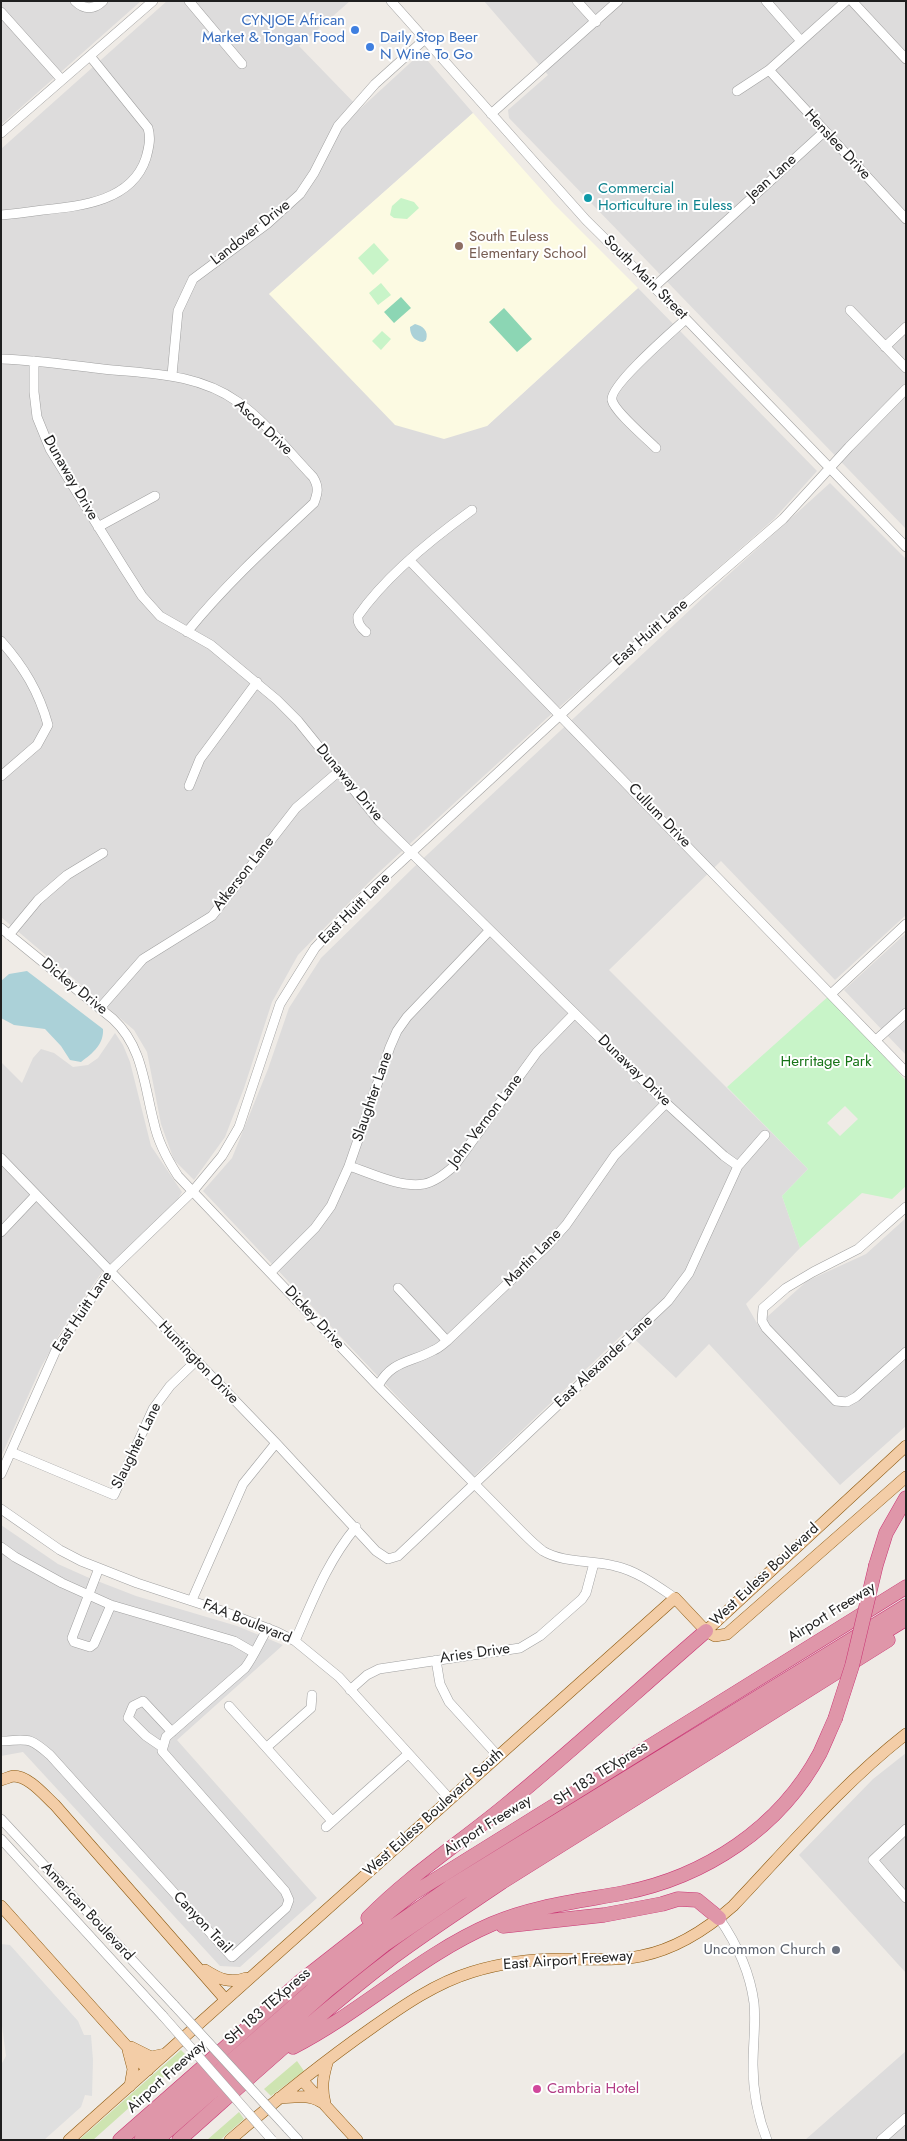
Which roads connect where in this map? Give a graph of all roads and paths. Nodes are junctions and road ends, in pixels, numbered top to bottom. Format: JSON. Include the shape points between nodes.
{"nodes":[{"id":1,"x":75,"y":1,"type":"edge"},
{"id":2,"x":103,"y":1,"type":"edge"},
{"id":3,"x":153,"y":1,"type":"edge"},
{"id":4,"x":189,"y":1,"type":"edge"},
{"id":5,"x":391,"y":1,"type":"edge"},
{"id":6,"x":577,"y":1,"type":"edge"},
{"id":7,"x":618,"y":1,"type":"edge"},
{"id":8,"x":766,"y":1,"type":"edge"},
{"id":9,"x":846,"y":1,"type":"edge"},
{"id":10,"x":852,"y":1,"type":"edge"},
{"id":11,"x":1,"y":12,"type":"edge"},
{"id":12,"x":596,"y":22,"type":"junction"},
{"id":13,"x":425,"y":39,"type":"junction"},
{"id":14,"x":801,"y":41,"type":"junction"},
{"id":15,"x":90,"y":56,"type":"junction"},
{"id":16,"x":906,"y":59,"type":"edge"},
{"id":17,"x":242,"y":64,"type":"dead end"},
{"id":18,"x":769,"y":70,"type":"junction"},
{"id":19,"x":62,"y":80,"type":"junction"},
{"id":20,"x":737,"y":91,"type":"dead end"},
{"id":21,"x":491,"y":114,"type":"junction"},
{"id":22,"x":825,"y":131,"type":"junction"},
{"id":23,"x":1,"y":133,"type":"edge"},
{"id":24,"x":1,"y":214,"type":"edge"},
{"id":25,"x":906,"y":219,"type":"edge"},
{"id":26,"x":654,"y":287,"type":"junction"},
{"id":27,"x":850,"y":310,"type":"dead end"},
{"id":28,"x":686,"y":319,"type":"junction"},
{"id":29,"x":906,"y":327,"type":"edge"},
{"id":30,"x":885,"y":347,"type":"junction"},
{"id":31,"x":1,"y":360,"type":"edge"},
{"id":32,"x":34,"y":361,"type":"junction"},
{"id":33,"x":906,"y":368,"type":"edge"},
{"id":34,"x":172,"y":376,"type":"junction"},
{"id":35,"x":906,"y":389,"type":"edge"},
{"id":36,"x":656,"y":448,"type":"dead end"},
{"id":37,"x":829,"y":469,"type":"junction"},
{"id":38,"x":155,"y":496,"type":"dead end"},
{"id":39,"x":472,"y":510,"type":"dead end"},
{"id":40,"x":98,"y":527,"type":"junction"},
{"id":41,"x":906,"y":547,"type":"edge"},
{"id":42,"x":410,"y":561,"type":"junction"},
{"id":43,"x":187,"y":632,"type":"junction"},
{"id":44,"x":366,"y":632,"type":"dead end"},
{"id":45,"x":1,"y":641,"type":"edge"},
{"id":46,"x":257,"y":682,"type":"junction"},
{"id":47,"x":561,"y":715,"type":"junction"},
{"id":48,"x":338,"y":772,"type":"junction"},
{"id":49,"x":1,"y":776,"type":"edge"},
{"id":50,"x":189,"y":786,"type":"dead end"},
{"id":51,"x":103,"y":853,"type":"dead end"},
{"id":52,"x":411,"y":853,"type":"junction"},
{"id":53,"x":906,"y":924,"type":"edge"},
{"id":54,"x":1,"y":928,"type":"edge"},
{"id":55,"x":489,"y":931,"type":"junction"},
{"id":56,"x":9,"y":935,"type":"junction"},
{"id":57,"x":830,"y":994,"type":"junction"},
{"id":58,"x":100,"y":1008,"type":"junction"},
{"id":59,"x":906,"y":1013,"type":"edge"},
{"id":60,"x":574,"y":1014,"type":"junction"},
{"id":61,"x":876,"y":1040,"type":"junction"},
{"id":62,"x":906,"y":1072,"type":"edge"},
{"id":63,"x":666,"y":1103,"type":"junction"},
{"id":64,"x":765,"y":1135,"type":"dead end"},
{"id":65,"x":1,"y":1158,"type":"edge"},
{"id":66,"x":349,"y":1166,"type":"junction"},
{"id":67,"x":738,"y":1166,"type":"junction"},
{"id":68,"x":193,"y":1191,"type":"junction"},
{"id":69,"x":36,"y":1195,"type":"junction"},
{"id":70,"x":906,"y":1207,"type":"edge"},
{"id":71,"x":1,"y":1232,"type":"edge"},
{"id":72,"x":110,"y":1271,"type":"junction"},
{"id":73,"x":271,"y":1272,"type":"junction"},
{"id":74,"x":398,"y":1288,"type":"dead end"},
{"id":75,"x":447,"y":1341,"type":"junction"},
{"id":76,"x":906,"y":1352,"type":"edge"},
{"id":77,"x":196,"y":1361,"type":"junction"},
{"id":78,"x":378,"y":1386,"type":"junction"},
{"id":79,"x":276,"y":1443,"type":"junction"},
{"id":80,"x":906,"y":1446,"type":"edge"},
{"id":81,"x":11,"y":1452,"type":"junction"},
{"id":82,"x":1,"y":1474,"type":"edge"},
{"id":83,"x":906,"y":1477,"type":"edge"},
{"id":84,"x":474,"y":1484,"type":"junction"},
{"id":85,"x":906,"y":1498,"type":"edge"},
{"id":86,"x":1,"y":1509,"type":"edge"},
{"id":87,"x":356,"y":1527,"type":"junction"},
{"id":88,"x":1,"y":1547,"type":"edge"},
{"id":89,"x":791,"y":1550,"type":"junction"},
{"id":90,"x":398,"y":1556,"type":"joint"},
{"id":91,"x":594,"y":1563,"type":"junction"},
{"id":92,"x":804,"y":1565,"type":"junction"},
{"id":93,"x":99,"y":1568,"type":"junction"},
{"id":94,"x":906,"y":1587,"type":"edge"},
{"id":95,"x":88,"y":1596,"type":"junction"},
{"id":96,"x":675,"y":1598,"type":"junction"},
{"id":97,"x":192,"y":1600,"type":"junction"},
{"id":98,"x":111,"y":1605,"type":"junction"},
{"id":99,"x":906,"y":1606,"type":"edge"},
{"id":100,"x":906,"y":1619,"type":"edge"},
{"id":101,"x":268,"y":1628,"type":"junction"},
{"id":102,"x":906,"y":1629,"type":"edge"},
{"id":103,"x":706,"y":1631,"type":"junction"},
{"id":104,"x":295,"y":1641,"type":"junction"},
{"id":105,"x":253,"y":1652,"type":"junction"},
{"id":106,"x":436,"y":1660,"type":"junction"},
{"id":107,"x":350,"y":1690,"type":"junction"},
{"id":108,"x":312,"y":1695,"type":"dead end"},
{"id":109,"x":229,"y":1706,"type":"dead end"},
{"id":110,"x":172,"y":1732,"type":"junction"},
{"id":111,"x":906,"y":1734,"type":"edge"},
{"id":112,"x":1,"y":1741,"type":"edge"},
{"id":113,"x":162,"y":1747,"type":"junction"},
{"id":114,"x":266,"y":1747,"type":"junction"},
{"id":115,"x":408,"y":1754,"type":"junction"},
{"id":116,"x":498,"y":1756,"type":"junction"},
{"id":117,"x":1,"y":1780,"type":"edge"},
{"id":118,"x":449,"y":1798,"type":"junction"},
{"id":119,"x":1,"y":1819,"type":"edge"},
{"id":120,"x":906,"y":1830,"type":"edge"},
{"id":121,"x":1,"y":1839,"type":"edge"},
{"id":122,"x":906,"y":1898,"type":"edge"},
{"id":123,"x":1,"y":1906,"type":"edge"},
{"id":124,"x":720,"y":1918,"type":"junction"},
{"id":125,"x":493,"y":1923,"type":"junction"},
{"id":126,"x":337,"y":1951,"type":"junction"},
{"id":127,"x":194,"y":1963,"type":"junction"},
{"id":128,"x":250,"y":1977,"type":"junction"},
{"id":129,"x":226,"y":1999,"type":"junction"},
{"id":130,"x":208,"y":2014,"type":"junction"},
{"id":131,"x":192,"y":2028,"type":"joint"},
{"id":132,"x":125,"y":2044,"type":"junction"},
{"id":133,"x":165,"y":2054,"type":"junction"},
{"id":134,"x":274,"y":2056,"type":"junction"},
{"id":135,"x":328,"y":2060,"type":"junction"},
{"id":136,"x":148,"y":2070,"type":"junction"},
{"id":137,"x":302,"y":2080,"type":"junction"},
{"id":138,"x":130,"y":2086,"type":"junction"},
{"id":139,"x":279,"y":2098,"type":"junction"},
{"id":140,"x":325,"y":2105,"type":"junction"},
{"id":141,"x":906,"y":2118,"type":"edge"},
{"id":142,"x":244,"y":2128,"type":"junction"},
{"id":143,"x":69,"y":2140,"type":"edge"},
{"id":144,"x":120,"y":2140,"type":"edge"},
{"id":145,"x":142,"y":2140,"type":"edge"},
{"id":146,"x":157,"y":2140,"type":"edge"},
{"id":147,"x":179,"y":2140,"type":"edge"},
{"id":148,"x":230,"y":2140,"type":"edge"},
{"id":149,"x":241,"y":2140,"type":"edge"},
{"id":150,"x":272,"y":2140,"type":"edge"},
{"id":151,"x":298,"y":2140,"type":"edge"},
{"id":152,"x":357,"y":2140,"type":"edge"},
{"id":153,"x":767,"y":2140,"type":"edge"},
{"id":154,"x":881,"y":2140,"type":"edge"}],
"edges":[{"from":1,"to":2,"type":"street","via":[[88,8]]},
{"from":3,"to":15,"type":"street"},
{"from":4,"to":17,"type":"street"},
{"from":5,"to":13,"type":"street","name":"South Main Street"},
{"from":6,"to":12,"type":"street"},
{"from":7,"to":12,"type":"street"},
{"from":8,"to":14,"type":"street"},
{"from":9,"to":14,"type":"street"},
{"from":10,"to":16,"type":"street"},
{"from":11,"to":19,"type":"street"},
{"from":12,"to":21,"type":"street"},
{"from":13,"to":21,"type":"street","name":"South Main Street"},
{"from":13,"to":34,"type":"street","name":"Landover Drive","via":[[375,84],[338,126],[300,194],[267,224],[193,279],[178,311]]},
{"from":14,"to":18,"type":"street"},
{"from":15,"to":19,"type":"street"},
{"from":15,"to":24,"type":"street","via":[[148,128],[150,141],[141,169],[118,192],[89,204]]},
{"from":18,"to":20,"type":"street"},
{"from":18,"to":22,"type":"street","name":"Henslee Drive"},
{"from":19,"to":23,"type":"street"},
{"from":21,"to":26,"type":"street","name":"South Main Street","via":[[586,220]]},
{"from":22,"to":25,"type":"street","name":"Henslee Drive"},
{"from":22,"to":26,"type":"street","name":"Jean Lane"},
{"from":26,"to":28,"type":"street","name":"South Main Street"},
{"from":27,"to":30,"type":"street"},
{"from":28,"to":36,"type":"street","via":[[622,380],[612,397],[623,416]]},
{"from":28,"to":37,"type":"street","name":"South Main Street"},
{"from":29,"to":30,"type":"street"},
{"from":30,"to":33,"type":"street"},
{"from":31,"to":32,"type":"street","name":"Ascot Drive"},
{"from":32,"to":34,"type":"street","name":"Ascot Drive"},
{"from":32,"to":40,"type":"street","name":"Dunaway Drive","via":[[37,417],[50,449]]},
{"from":34,"to":43,"type":"street","name":"Ascot Drive","via":[[214,388],[238,402],[313,477],[318,492],[314,502],[208,606]]},
{"from":35,"to":37,"type":"street","name":"East Huitt Lane"},
{"from":37,"to":41,"type":"street","name":"South Main Street"},
{"from":37,"to":47,"type":"street","name":"East Huitt Lane","via":[[783,518]]},
{"from":38,"to":40,"type":"street"},
{"from":39,"to":42,"type":"street"},
{"from":40,"to":43,"type":"street","name":"Dunaway Drive","via":[[154,610]]},
{"from":42,"to":44,"type":"street","via":[[373,595],[358,616],[361,628]]},
{"from":42,"to":47,"type":"street","name":"Cullum Drive"},
{"from":43,"to":46,"type":"street","name":"Dunaway Drive","via":[[211,646]]},
{"from":45,"to":49,"type":"street","via":[[28,674],[48,725],[37,745]]},
{"from":46,"to":48,"type":"street","name":"Dunaway Drive","via":[[298,721]]},
{"from":46,"to":50,"type":"street","via":[[200,759]]},
{"from":47,"to":52,"type":"street","name":"East Huitt Lane"},
{"from":47,"to":57,"type":"street","name":"Cullum Drive"},
{"from":48,"to":52,"type":"street","name":"Dunaway Drive"},
{"from":48,"to":58,"type":"street","name":"Atkerson Lane","via":[[296,808],[212,916],[143,959]]},
{"from":51,"to":56,"type":"street","via":[[67,875],[38,900]]},
{"from":52,"to":55,"type":"street","name":"Dunaway Drive"},
{"from":52,"to":68,"type":"street","name":"East Huitt Lane","via":[[328,933],[292,984],[274,1019],[239,1126],[222,1156]]},
{"from":53,"to":57,"type":"street"},
{"from":54,"to":56,"type":"street","name":"Dickey Drive"},
{"from":55,"to":60,"type":"street","name":"Dunaway Drive"},
{"from":55,"to":66,"type":"street","name":"Slaughter Lane","via":[[397,1031]]},
{"from":56,"to":58,"type":"street","name":"Dickey Drive"},
{"from":57,"to":61,"type":"street","name":"Cullum Drive"},
{"from":58,"to":68,"type":"street","name":"Dickey Drive","via":[[120,1026],[136,1050],[165,1156]]},
{"from":59,"to":61,"type":"street"},
{"from":60,"to":63,"type":"street","name":"Dunaway Drive"},
{"from":60,"to":66,"type":"street","name":"John Vernon Lane","via":[[537,1052],[445,1174],[424,1184],[415,1184]]},
{"from":61,"to":62,"type":"street","name":"Cullum Drive"},
{"from":63,"to":67,"type":"street","name":"Dunaway Drive"},
{"from":63,"to":75,"type":"street","name":"Martin Lane","via":[[615,1155],[548,1245]]},
{"from":64,"to":67,"type":"street","name":"East Alexander Lane"},
{"from":65,"to":69,"type":"street","name":"Huntington Drive"},
{"from":66,"to":73,"type":"street","name":"Slaughter Lane","via":[[322,1219]]},
{"from":67,"to":84,"type":"street","name":"East Alexander Lane","via":[[693,1264],[668,1301]]},
{"from":68,"to":72,"type":"street","name":"East Huitt Lane"},
{"from":68,"to":73,"type":"street","name":"Dickey Drive"},
{"from":69,"to":71,"type":"street"},
{"from":69,"to":72,"type":"street","name":"Huntington Drive"},
{"from":70,"to":76,"type":"street","via":[[858,1248],[786,1288],[763,1308],[762,1321],[836,1401],[847,1402],[856,1397]]},
{"from":72,"to":77,"type":"street","name":"Huntington Drive"},
{"from":72,"to":81,"type":"street","name":"East Huitt Lane","via":[[56,1350]]},
{"from":73,"to":78,"type":"street","name":"Dickey Drive"},
{"from":74,"to":75,"type":"street"},
{"from":75,"to":78,"type":"street","name":"Martin Lane","via":[[434,1351],[389,1370]]},
{"from":77,"to":79,"type":"street","name":"Huntington Drive"},
{"from":77,"to":81,"type":"street","name":"Slaughter Lane","via":[[170,1386],[154,1409],[114,1495]]},
{"from":78,"to":84,"type":"street","name":"Dickey Drive"},
{"from":79,"to":87,"type":"street","name":"Huntington Drive"},
{"from":79,"to":97,"type":"street","via":[[243,1484]]},
{"from":80,"to":89,"type":"main road","name":"West Euless Boulevard"},
{"from":81,"to":82,"type":"street","name":"East Huitt Lane"},
{"from":83,"to":92,"type":"main road","name":"West Euless Boulevard"},
{"from":84,"to":90,"type":"street","name":"East Alexander Lane"},
{"from":84,"to":91,"type":"street","name":"Dickey Drive","via":[[544,1552]]},
{"from":85,"to":125,"type":"highway","bridge":true,"via":[[886,1533],[852,1666],[820,1754],[783,1805],[761,1826],[712,1862],[684,1876],[656,1886]]},
{"from":86,"to":93,"type":"street","name":"FAA Boulevard","via":[[60,1550]]},
{"from":87,"to":90,"type":"street","name":"Huntington Drive","via":[[383,1557]]},
{"from":87,"to":104,"type":"street","via":[[330,1564]]},
{"from":88,"to":95,"type":"street"},
{"from":89,"to":92,"type":"main road"},
{"from":89,"to":103,"type":"main road","name":"West Euless Boulevard"},
{"from":91,"to":96,"type":"street","name":"Dickey Drive","via":[[632,1571]]},
{"from":91,"to":106,"type":"street","name":"Aries Drive","via":[[582,1599],[535,1640],[509,1651]]},
{"from":92,"to":103,"type":"main road","name":"West Euless Boulevard","via":[[727,1634],[715,1636]]},
{"from":93,"to":95,"type":"street"},
{"from":93,"to":97,"type":"street","name":"FAA Boulevard"},
{"from":94,"to":126,"type":"highway","name":"Airport Freeway","via":[[448,1870]]},
{"from":95,"to":98,"type":"street"},
{"from":95,"to":98,"type":"street","via":[[72,1638],[74,1642],[90,1647],[94,1644]]},
{"from":96,"to":103,"type":"main road","name":"Dickey Drive"},
{"from":96,"to":116,"type":"main road","name":"West Euless Boulevard South"},
{"from":97,"to":101,"type":"street","name":"FAA Boulevard"},
{"from":98,"to":105,"type":"street","via":[[234,1642]]},
{"from":99,"to":145,"type":"highway","name":"SH 183 TEXpress","via":[[458,1882],[378,1937],[266,2029]]},
{"from":100,"to":146,"type":"highway","name":"SH 183 TEXpress","via":[[460,1893],[392,1940],[329,1989]]},
{"from":101,"to":104,"type":"street","name":"FAA Boulevard"},
{"from":101,"to":105,"type":"street"},
{"from":102,"to":134,"type":"highway","via":[[441,1923],[364,1980]]},
{"from":103,"to":126,"type":"highway","via":[[533,1782],[386,1899]]},
{"from":104,"to":107,"type":"street","name":"FAA Boulevard"},
{"from":105,"to":110,"type":"street","via":[[253,1658],[245,1668]]},
{"from":106,"to":107,"type":"street","name":"Aries Drive","via":[[379,1669]]},
{"from":106,"to":116,"type":"street","via":[[440,1684],[449,1702]]},
{"from":107,"to":115,"type":"street","name":"FAA Boulevard"},
{"from":108,"to":114,"type":"street","via":[[311,1708]]},
{"from":109,"to":114,"type":"street"},
{"from":110,"to":113,"type":"street"},
{"from":110,"to":113,"type":"street","via":[[143,1701],[132,1706],[128,1718]]},
{"from":111,"to":124,"type":"main road","name":"East Airport Freeway","via":[[840,1792]]},
{"from":112,"to":113,"type":"street","name":"Canyon Trail","via":[[34,1741],[232,1957],[286,1908],[289,1900],[285,1891],[162,1751]]},
{"from":114,"to":115,"type":"street","via":[[329,1824]]},
{"from":115,"to":118,"type":"street","name":"FAA Boulevard"},
{"from":116,"to":118,"type":"main road","name":"West Euless Boulevard South"},
{"from":117,"to":127,"type":"main road","via":[[13,1776],[34,1786]]},
{"from":118,"to":128,"type":"main road","name":"West Euless Boulevard South"},
{"from":119,"to":151,"type":"street","name":"American Boulevard","bridge":true},
{"from":120,"to":122,"type":"street","via":[[873,1860]]},
{"from":121,"to":150,"type":"street","name":"American Boulevard","bridge":true},
{"from":123,"to":132,"type":"main road"},
{"from":124,"to":125,"type":"highway","via":[[697,1900],[678,1898],[604,1915],[507,1926]]},
{"from":124,"to":135,"type":"main road","name":"East Airport Freeway","via":[[680,1943],[642,1956],[515,1962],[450,1980],[395,2012]]},
{"from":124,"to":153,"type":"street","via":[[733,1938],[749,1980],[754,2004],[754,2082]]},
{"from":125,"to":134,"type":"highway","via":[[435,1954],[325,2030]]},
{"from":126,"to":144,"type":"highway","name":"Airport Freeway"},
{"from":127,"to":128,"type":"main road","via":[[230,1982]]},
{"from":127,"to":129,"type":"main road"},
{"from":127,"to":130,"type":"main road","via":[[211,1988]]},
{"from":128,"to":129,"type":"main road","name":"West Euless Boulevard South"},
{"from":129,"to":130,"type":"main road","name":"West Euless Boulevard South"},
{"from":130,"to":131,"type":"main road","name":"West Euless Boulevard South"},
{"from":131,"to":133,"type":"main road","name":"Airport Freeway"},
{"from":132,"to":133,"type":"main road","via":[[151,2057]]},
{"from":132,"to":136,"type":"main road"},
{"from":132,"to":138,"type":"main road","via":[[132,2058]]},
{"from":133,"to":136,"type":"main road","name":"Airport Freeway"},
{"from":134,"to":147,"type":"highway"},
{"from":135,"to":137,"type":"main road","name":"East Airport Freeway"},
{"from":135,"to":140,"type":"main road","via":[[323,2076]]},
{"from":136,"to":138,"type":"main road","name":"Airport Freeway"},
{"from":137,"to":139,"type":"main road","name":"East Airport Freeway"},
{"from":137,"to":140,"type":"main road"},
{"from":138,"to":143,"type":"main road","name":"Airport Freeway"},
{"from":139,"to":140,"type":"main road","via":[[314,2098]]},
{"from":139,"to":142,"type":"main road","name":"East Airport Freeway"},
{"from":140,"to":152,"type":"main road"},
{"from":141,"to":154,"type":"street"},
{"from":142,"to":148,"type":"main road","name":"East Airport Freeway"},
{"from":142,"to":149,"type":"main road"}]}
